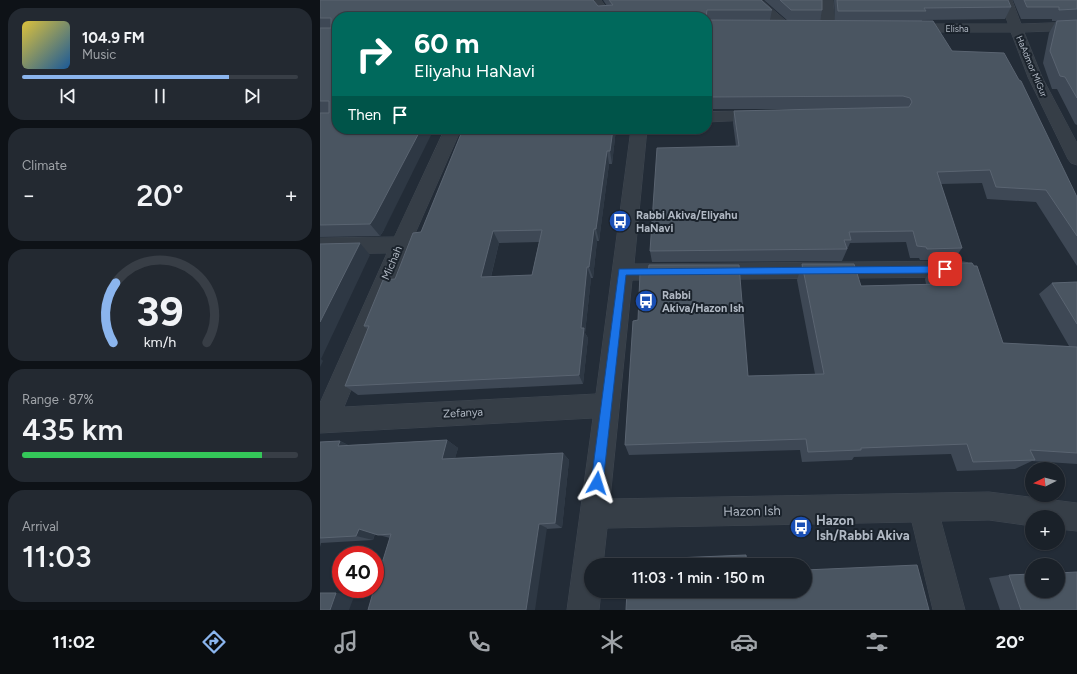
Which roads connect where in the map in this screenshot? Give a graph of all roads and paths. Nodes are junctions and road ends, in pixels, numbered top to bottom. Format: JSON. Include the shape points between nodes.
{"nodes":[{"id":1,"x":595,"y":0,"type":"edge"},
{"id":2,"x":755,"y":0,"type":"edge"},
{"id":3,"x":827,"y":0,"type":"edge"},
{"id":4,"x":1006,"y":0,"type":"edge"},
{"id":5,"x":603,"y":12,"type":"edge"},
{"id":6,"x":1077,"y":26,"type":"edge"},
{"id":7,"x":771,"y":28,"type":"edge"},
{"id":8,"x":787,"y":28,"type":"junction"},
{"id":9,"x":800,"y":28,"type":"edge"},
{"id":10,"x":814,"y":28,"type":"edge"},
{"id":11,"x":828,"y":28,"type":"junction"},
{"id":12,"x":844,"y":28,"type":"edge"},
{"id":13,"x":891,"y":28,"type":"edge"},
{"id":14,"x":1016,"y":28,"type":"junction"},
{"id":15,"x":778,"y":116,"type":"edge"},
{"id":16,"x":712,"y":117,"type":"edge"},
{"id":17,"x":452,"y":134,"type":"edge"},
{"id":18,"x":638,"y":134,"type":"edge"},
{"id":19,"x":1077,"y":159,"type":"edge"},
{"id":20,"x":400,"y":245,"type":"junction"},
{"id":21,"x":320,"y":246,"type":"edge"},
{"id":22,"x":976,"y":269,"type":"edge"},
{"id":23,"x":622,"y":272,"type":"junction"},
{"id":24,"x":606,"y":405,"type":"junction"},
{"id":25,"x":322,"y":421,"type":"edge"},
{"id":26,"x":923,"y":509,"type":"junction"},
{"id":27,"x":594,"y":514,"type":"junction"},
{"id":28,"x":1077,"y":517,"type":"edge"},
{"id":29,"x":583,"y":610,"type":"edge"},
{"id":30,"x":949,"y":610,"type":"edge"}],
"edges":[{"from":1,"to":5,"type":"street"},
{"from":2,"to":8,"type":"street"},
{"from":3,"to":11,"type":"street"},
{"from":4,"to":14,"type":"street"},
{"from":6,"to":14,"type":"street","name":"HaAdmor MiGur"},
{"from":7,"to":8,"type":"street"},
{"from":8,"to":9,"type":"street"},
{"from":10,"to":11,"type":"street"},
{"from":11,"to":12,"type":"street"},
{"from":13,"to":14,"type":"street","name":"Elisha"},
{"from":14,"to":19,"type":"street","name":"HaAdmor MiGur","via":[[1035,77]]},
{"from":15,"to":16,"type":"street"},
{"from":17,"to":20,"type":"street","name":"Michah"},
{"from":18,"to":23,"type":"street"},
{"from":20,"to":21,"type":"street"},
{"from":20,"to":25,"type":"street","name":"Michah"},
{"from":22,"to":23,"type":"street"},
{"from":23,"to":24,"type":"street"},
{"from":24,"to":25,"type":"street","name":"Zefanya"},
{"from":24,"to":27,"type":"street"},
{"from":26,"to":27,"type":"street","name":"Hazon Ish"},
{"from":26,"to":28,"type":"street","name":"Hazon Ish","via":[[989,506]]},
{"from":26,"to":30,"type":"street"},
{"from":27,"to":29,"type":"street"}]}
